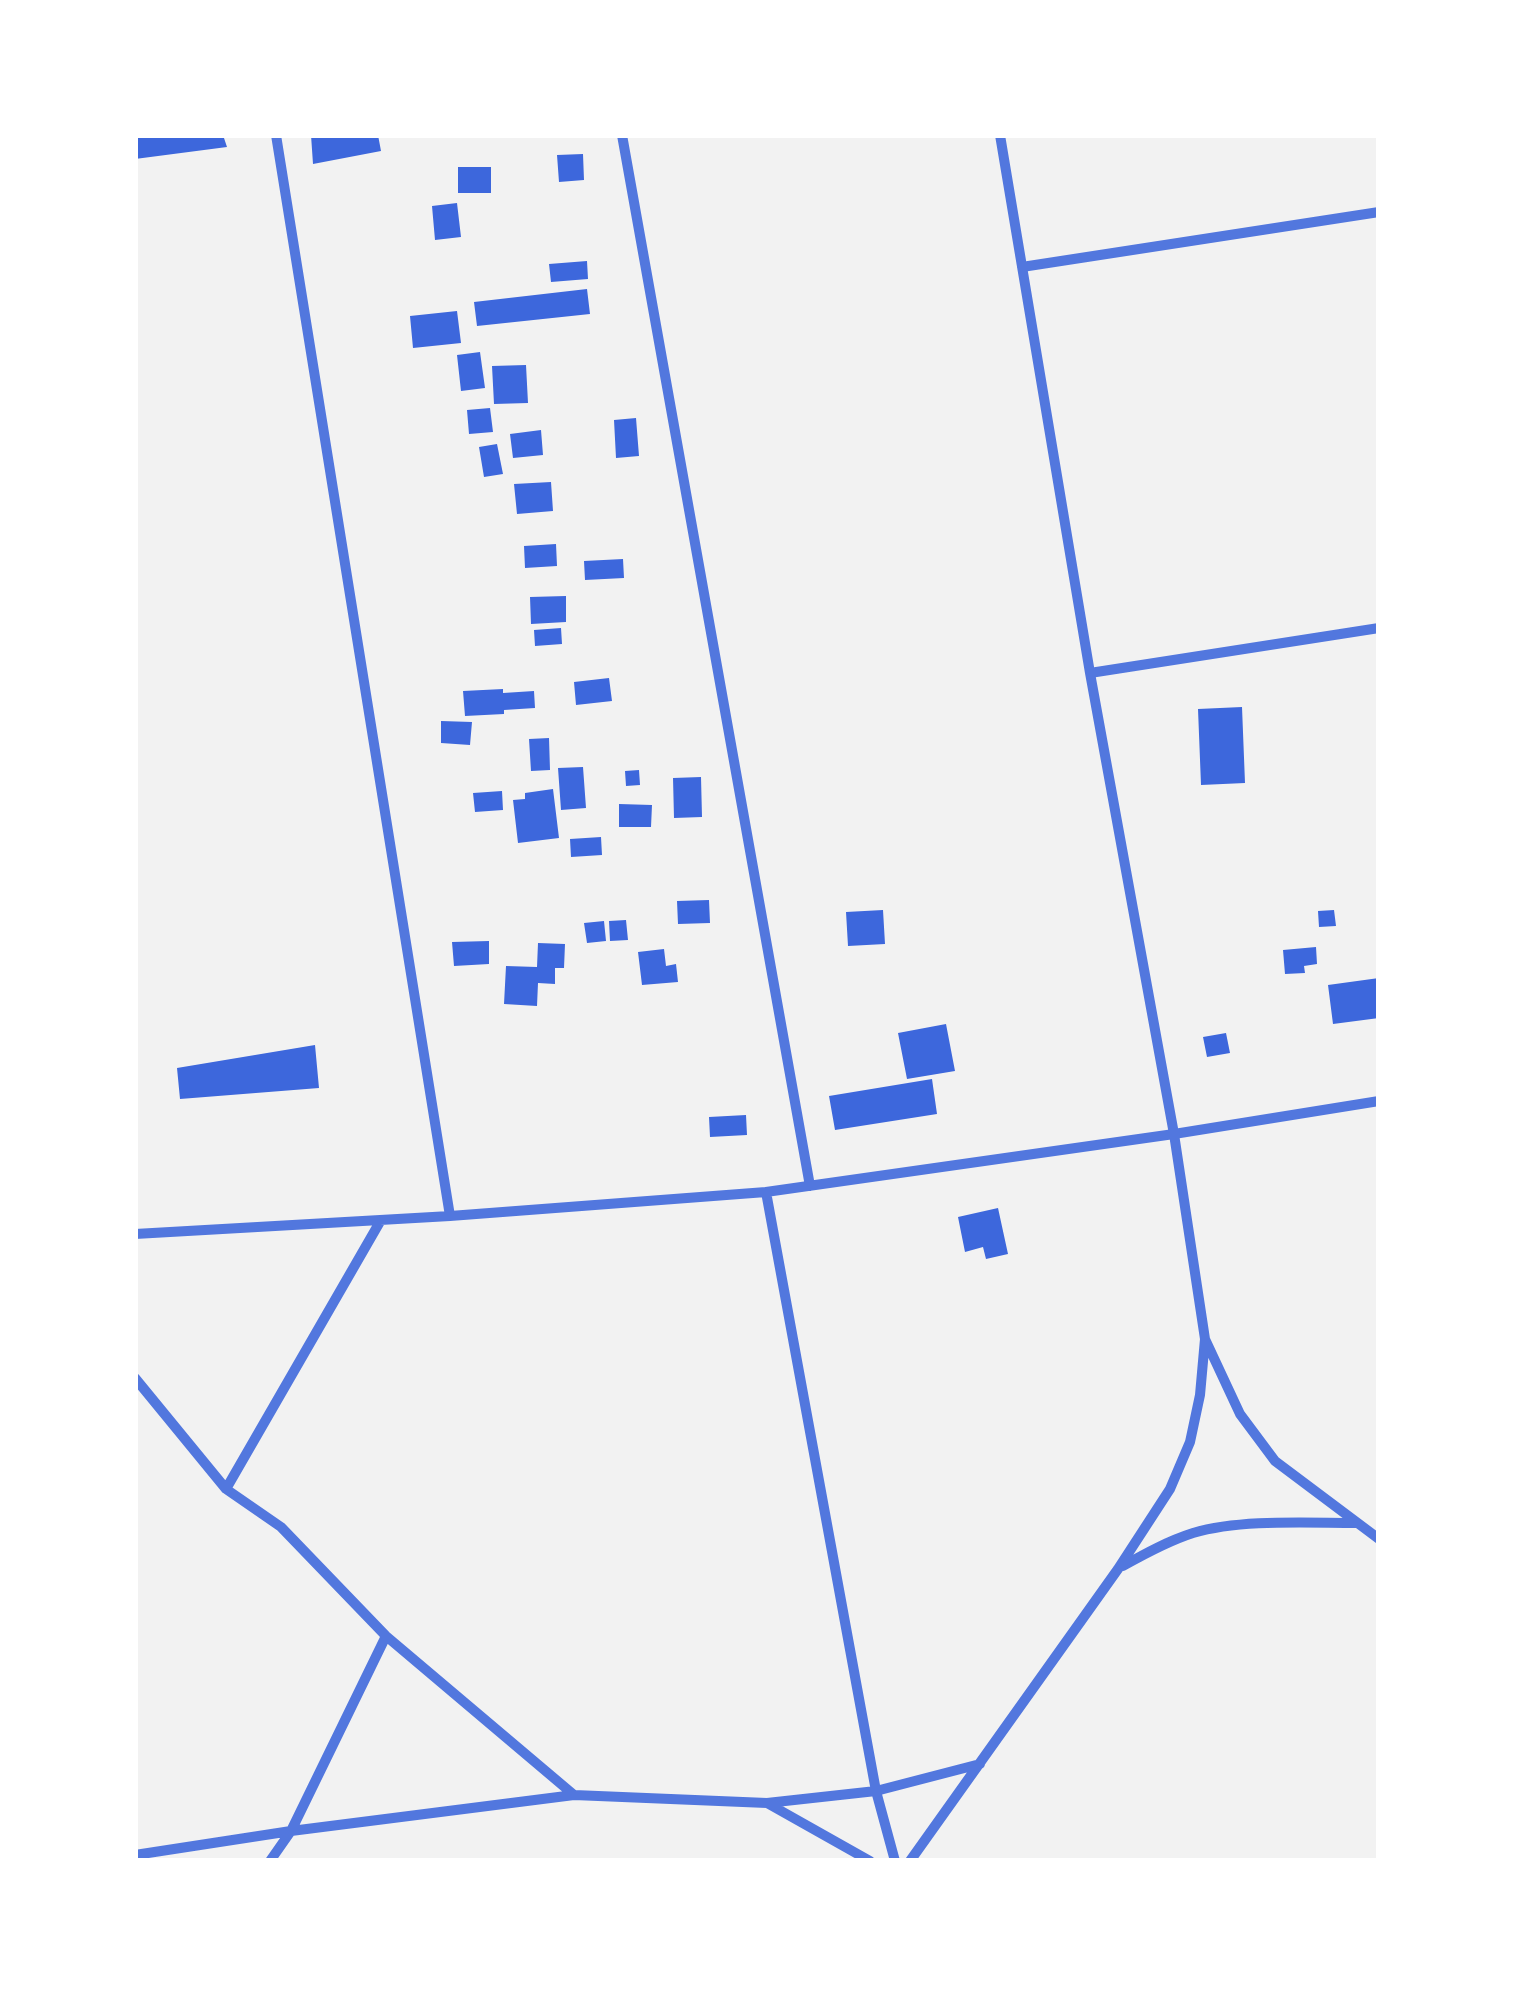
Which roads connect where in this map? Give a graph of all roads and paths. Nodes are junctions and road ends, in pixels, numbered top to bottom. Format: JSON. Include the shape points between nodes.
{"nodes":[{"id":1,"x":276,"y":135,"type":"edge"},
{"id":2,"x":622,"y":135,"type":"edge"},
{"id":3,"x":1000,"y":135,"type":"edge"},
{"id":4,"x":1379,"y":212,"type":"edge"},
{"id":5,"x":1022,"y":267,"type":"junction"},
{"id":6,"x":1379,"y":628,"type":"edge"},
{"id":7,"x":1090,"y":673,"type":"junction"},
{"id":8,"x":1379,"y":1101,"type":"edge"},
{"id":9,"x":1174,"y":1134,"type":"junction"},
{"id":10,"x":810,"y":1186,"type":"junction"},
{"id":11,"x":766,"y":1192,"type":"junction"},
{"id":12,"x":450,"y":1216,"type":"junction"},
{"id":13,"x":380,"y":1220,"type":"junction"},
{"id":14,"x":135,"y":1234,"type":"edge"},
{"id":15,"x":1206,"y":1339,"type":"junction"},
{"id":16,"x":135,"y":1378,"type":"edge"},
{"id":17,"x":226,"y":1489,"type":"junction"},
{"id":18,"x":1356,"y":1523,"type":"junction"},
{"id":19,"x":1379,"y":1539,"type":"edge"},
{"id":20,"x":1118,"y":1569,"type":"junction"},
{"id":21,"x":386,"y":1636,"type":"junction"},
{"id":22,"x":980,"y":1764,"type":"junction"},
{"id":23,"x":876,"y":1792,"type":"junction"},
{"id":24,"x":574,"y":1795,"type":"junction"},
{"id":25,"x":767,"y":1803,"type":"junction"},
{"id":26,"x":291,"y":1831,"type":"junction"},
{"id":27,"x":135,"y":1855,"type":"edge"},
{"id":28,"x":270,"y":1861,"type":"edge"},
{"id":29,"x":870,"y":1861,"type":"edge"},
{"id":30,"x":894,"y":1861,"type":"edge"},
{"id":31,"x":910,"y":1861,"type":"edge"}],
"edges":[{"from":1,"to":12,"type":"street"},
{"from":2,"to":10,"type":"street"},
{"from":3,"to":5,"type":"street"},
{"from":4,"to":5,"type":"street"},
{"from":5,"to":7,"type":"street"},
{"from":6,"to":7,"type":"street"},
{"from":7,"to":9,"type":"street"},
{"from":8,"to":9,"type":"street"},
{"from":9,"to":10,"type":"street"},
{"from":9,"to":15,"type":"street"},
{"from":10,"to":11,"type":"street"},
{"from":11,"to":12,"type":"street"},
{"from":11,"to":23,"type":"street"},
{"from":12,"to":13,"type":"street"},
{"from":13,"to":14,"type":"street"},
{"from":13,"to":17,"type":"street"},
{"from":15,"to":18,"type":"street","via":[[1240,1414],[1275,1461]]},
{"from":15,"to":20,"type":"street","via":[[1190,1442],[1170,1489]]},
{"from":16,"to":17,"type":"street"},
{"from":17,"to":21,"type":"street","via":[[281,1527]]},
{"from":18,"to":19,"type":"street"},
{"from":18,"to":20,"type":"street","via":[[1262,1523],[1196,1532]]},
{"from":20,"to":22,"type":"street"},
{"from":21,"to":24,"type":"street"},
{"from":21,"to":26,"type":"street"},
{"from":22,"to":23,"type":"street"},
{"from":22,"to":31,"type":"street"},
{"from":23,"to":25,"type":"street"},
{"from":23,"to":30,"type":"street"},
{"from":24,"to":25,"type":"street"},
{"from":24,"to":26,"type":"street"},
{"from":25,"to":29,"type":"street"},
{"from":26,"to":27,"type":"street"},
{"from":26,"to":28,"type":"street"}]}
